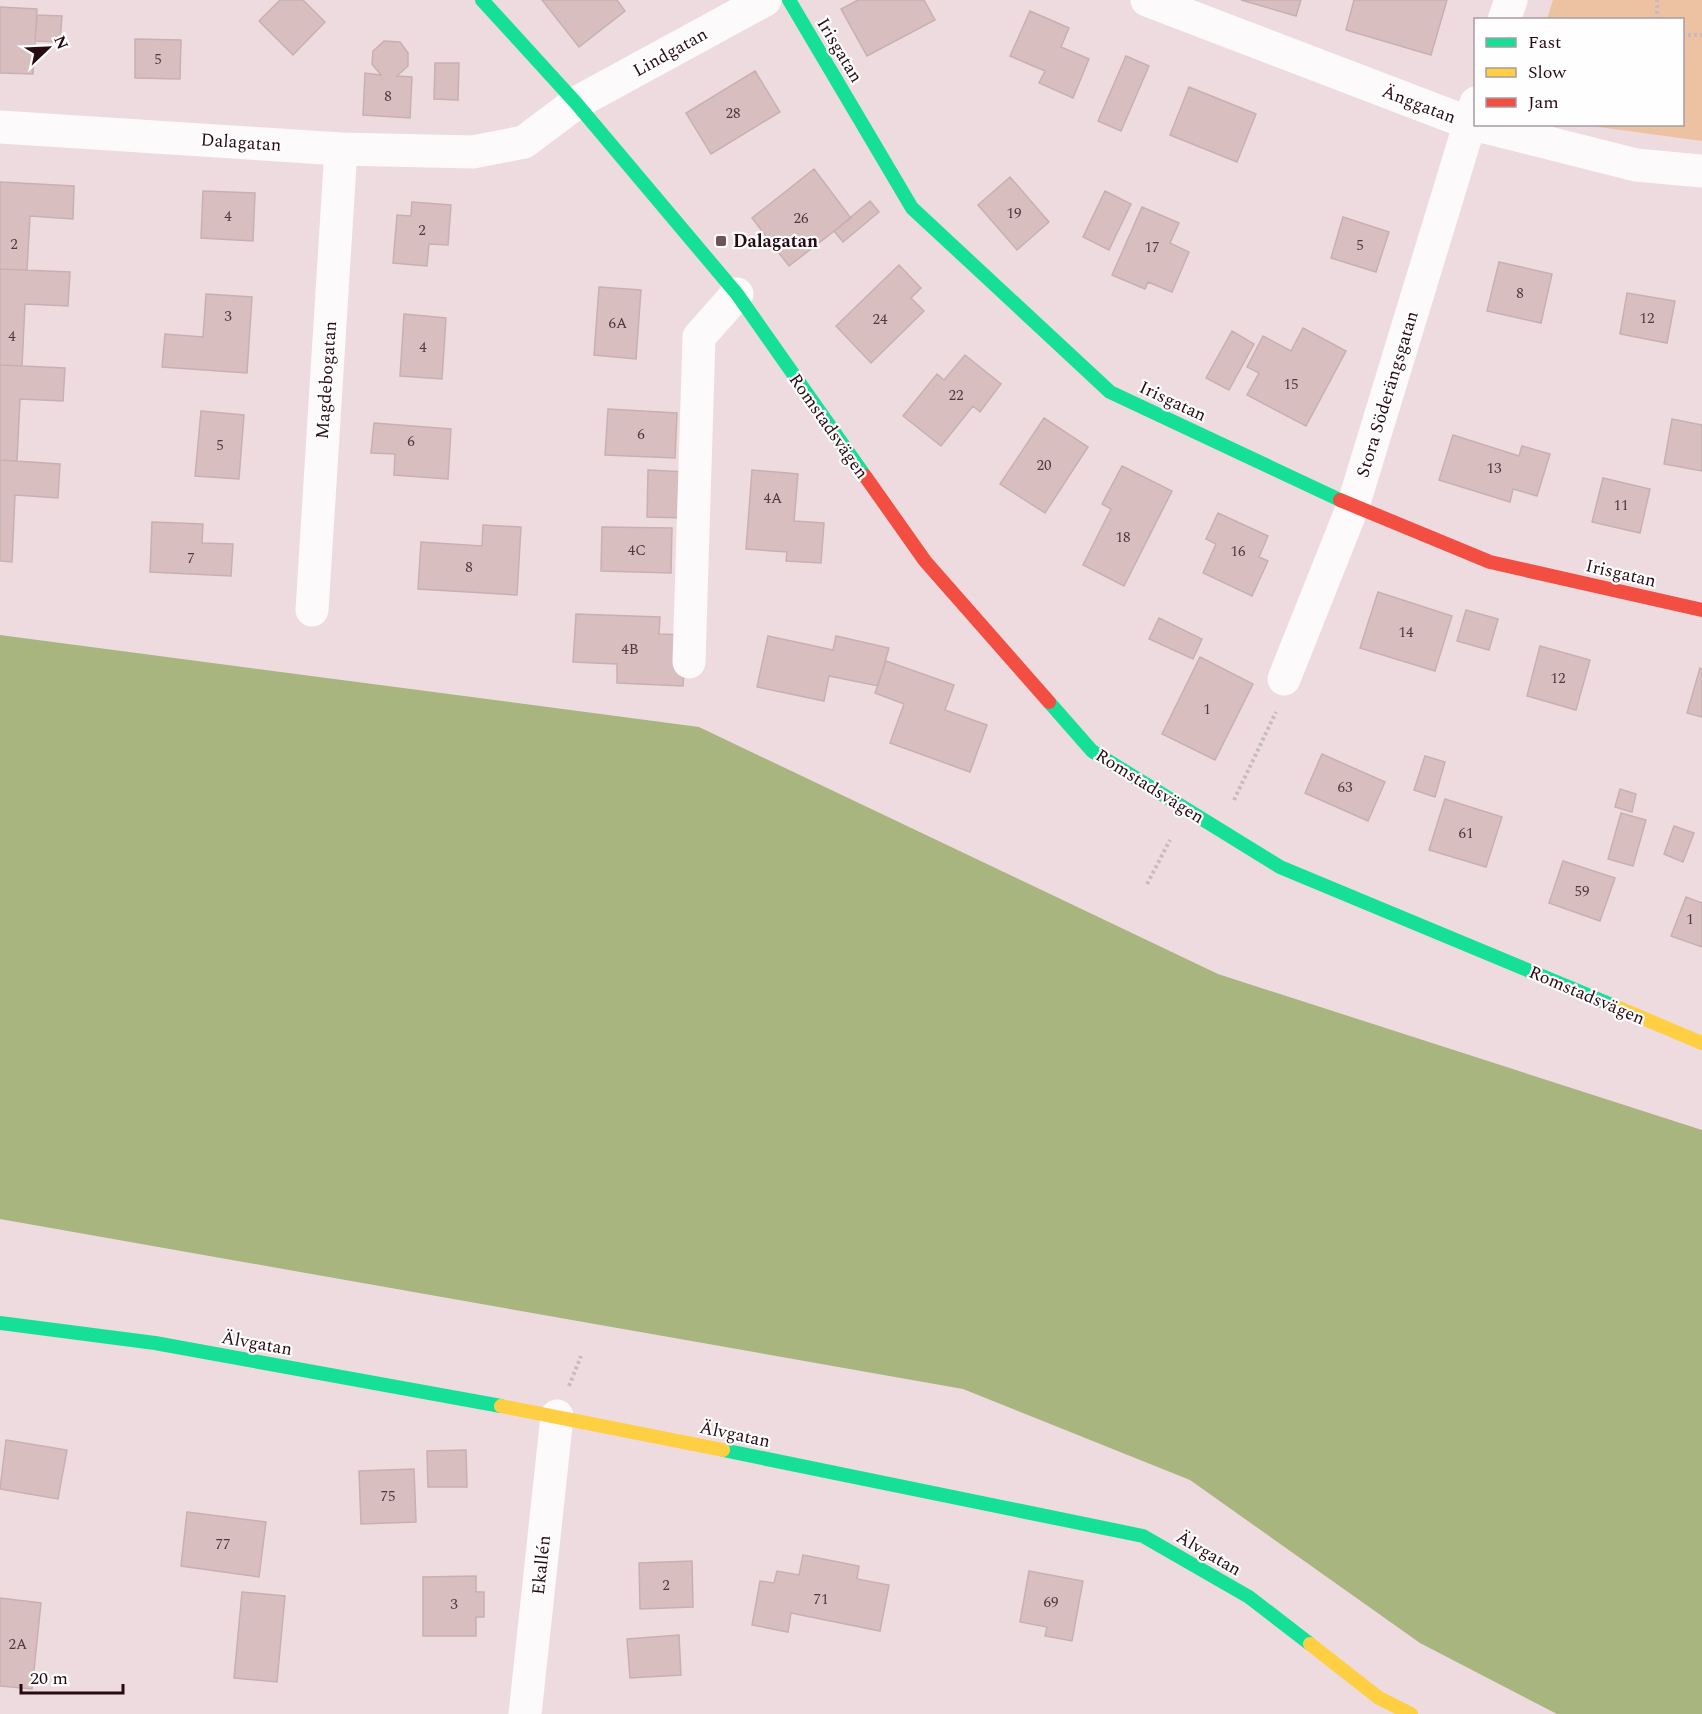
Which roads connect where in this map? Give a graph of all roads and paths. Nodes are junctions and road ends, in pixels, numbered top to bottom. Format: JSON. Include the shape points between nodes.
{"nodes":[{"id":1,"x":482,"y":0,"type":"edge"},
{"id":2,"x":765,"y":0,"type":"edge"},
{"id":3,"x":789,"y":0,"type":"edge"},
{"id":4,"x":1147,"y":0,"type":"edge"},
{"id":5,"x":1511,"y":0,"type":"edge"},
{"id":6,"x":1657,"y":0,"type":"edge"},
{"id":7,"x":1505,"y":18,"type":"edge"},
{"id":8,"x":1657,"y":18,"type":"edge"},
{"id":9,"x":1684,"y":34,"type":"edge"},
{"id":10,"x":1702,"y":35,"type":"edge"},
{"id":11,"x":576,"y":103,"type":"junction"},
{"id":12,"x":1472,"y":113,"type":"edge"},
{"id":13,"x":1513,"y":126,"type":"edge"},
{"id":14,"x":0,"y":127,"type":"edge"},
{"id":15,"x":341,"y":149,"type":"junction"},
{"id":16,"x":1702,"y":171,"type":"edge"},
{"id":17,"x":737,"y":294,"type":"junction"},
{"id":18,"x":1353,"y":506,"type":"junction"},
{"id":19,"x":312,"y":610,"type":"dead end"},
{"id":20,"x":1702,"y":610,"type":"edge"},
{"id":21,"x":689,"y":662,"type":"dead end"},
{"id":22,"x":1284,"y":679,"type":"joint"},
{"id":23,"x":1186,"y":808,"type":"junction"},
{"id":24,"x":1219,"y":829,"type":"junction"},
{"id":25,"x":1147,"y":884,"type":"dead end"},
{"id":26,"x":1702,"y":1043,"type":"edge"},
{"id":27,"x":0,"y":1323,"type":"edge"},
{"id":28,"x":557,"y":1416,"type":"junction"},
{"id":29,"x":1377,"y":1706,"type":"edge"},
{"id":30,"x":525,"y":1714,"type":"edge"},
{"id":31,"x":1411,"y":1714,"type":"edge"}],
"edges":[{"from":1,"to":11,"type":"street","name":"Romstadsvägen"},
{"from":2,"to":11,"type":"street","name":"Lindgatan"},
{"from":3,"to":18,"type":"street","name":"Irisgatan","via":[[912,208],[1110,392]]},
{"from":4,"to":12,"type":"street","name":"Änggatan"},
{"from":5,"to":7,"type":"street"},
{"from":6,"to":8,"type":"path"},
{"from":9,"to":10,"type":"path"},
{"from":11,"to":15,"type":"street","name":"Dalagatan","via":[[524,142],[473,152]]},
{"from":11,"to":17,"type":"street","name":"Romstadsvägen"},
{"from":12,"to":18,"type":"street","name":"Stora Söderängsgatan"},
{"from":13,"to":16,"type":"street","name":"Änggatan","via":[[1636,165]]},
{"from":14,"to":15,"type":"street","name":"Dalagatan"},
{"from":15,"to":19,"type":"street","name":"Magdebogatan"},
{"from":17,"to":21,"type":"street","via":[[699,337]]},
{"from":17,"to":23,"type":"street","name":"Romstadsvägen","via":[[924,561],[1092,751]]},
{"from":18,"to":20,"type":"street","name":"Irisgatan","via":[[1490,562]]},
{"from":18,"to":22,"type":"street","name":"Stora Söderängsgatan"},
{"from":22,"to":24,"type":"path","via":[[1280,704]]},
{"from":23,"to":24,"type":"street","name":"Romstadsvägen"},
{"from":23,"to":25,"type":"path"},
{"from":24,"to":26,"type":"street","name":"Romstadsvägen","via":[[1280,867]]},
{"from":27,"to":28,"type":"street","name":"Älvgatan","via":[[155,1343]]},
{"from":28,"to":29,"type":"street","name":"Älvgatan","via":[[1143,1536],[1249,1598]]},
{"from":28,"to":30,"type":"street","name":"Ekallén"},
{"from":29,"to":31,"type":"street","name":"Älvgatan"}]}
